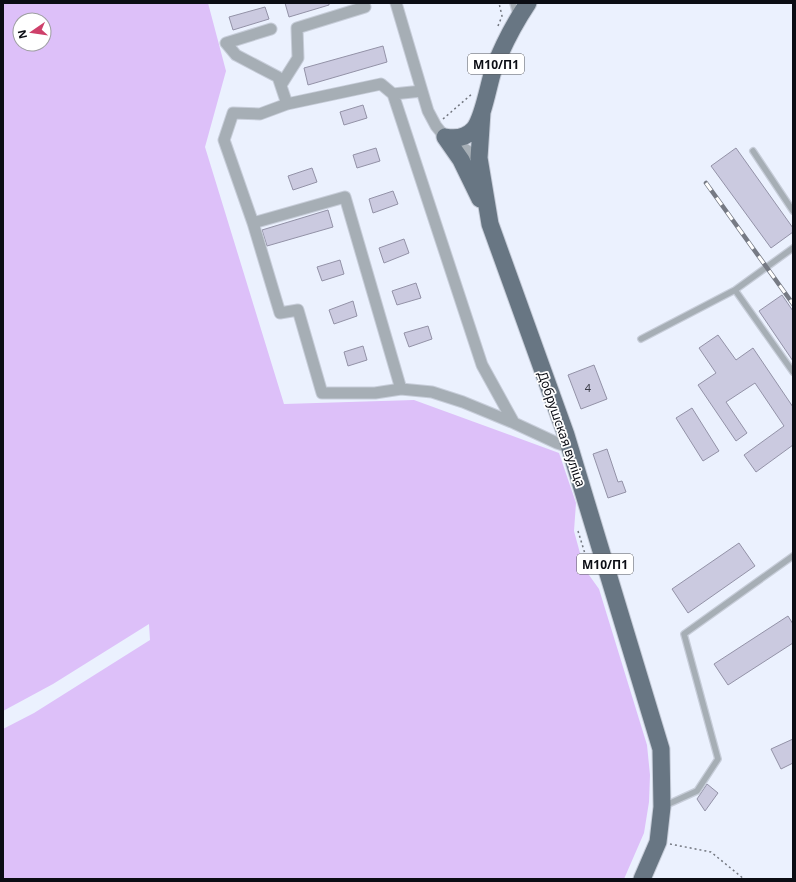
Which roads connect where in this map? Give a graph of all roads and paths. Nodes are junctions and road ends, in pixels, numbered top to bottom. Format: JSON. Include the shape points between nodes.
{"nodes":[{"id":1,"x":396,"y":3,"type":"edge"},
{"id":2,"x":528,"y":3,"type":"edge"},
{"id":3,"x":365,"y":7,"type":"dead end"},
{"id":4,"x":515,"y":11,"type":"edge"},
{"id":5,"x":271,"y":30,"type":"dead end"},
{"id":6,"x":280,"y":85,"type":"junction"},
{"id":7,"x":422,"y":91,"type":"junction"},
{"id":8,"x":393,"y":94,"type":"junction"},
{"id":9,"x":287,"y":104,"type":"junction"},
{"id":10,"x":482,"y":112,"type":"junction"},
{"id":11,"x":445,"y":137,"type":"junction"},
{"id":12,"x":753,"y":151,"type":"dead end"},
{"id":13,"x":479,"y":158,"type":"junction"},
{"id":14,"x":793,"y":211,"type":"edge"},
{"id":15,"x":253,"y":223,"type":"junction"},
{"id":16,"x":490,"y":224,"type":"junction"},
{"id":17,"x":793,"y":248,"type":"edge"},
{"id":18,"x":735,"y":290,"type":"junction"},
{"id":19,"x":641,"y":339,"type":"dead end"},
{"id":20,"x":793,"y":372,"type":"edge"},
{"id":21,"x":401,"y":389,"type":"junction"},
{"id":22,"x":514,"y":423,"type":"junction"},
{"id":23,"x":570,"y":447,"type":"junction"},
{"id":24,"x":578,"y":531,"type":"dead end"},
{"id":25,"x":793,"y":556,"type":"edge"},
{"id":26,"x":586,"y":557,"type":"dead end"},
{"id":27,"x":662,"y":807,"type":"junction"},
{"id":28,"x":658,"y":842,"type":"junction"},
{"id":29,"x":642,"y":879,"type":"edge"},
{"id":30,"x":744,"y":879,"type":"edge"}],
"edges":[{"from":1,"to":7,"type":"street"},
{"from":2,"to":4,"type":"main road","number":"М10/П1"},
{"from":3,"to":6,"type":"street","via":[[297,28],[298,58]]},
{"from":4,"to":10,"type":"main road","number":"М10/П1","via":[[493,71]]},
{"from":5,"to":6,"type":"street","via":[[226,43],[236,56],[278,77]]},
{"from":6,"to":9,"type":"street"},
{"from":7,"to":8,"type":"street"},
{"from":7,"to":11,"type":"street","via":[[428,111]]},
{"from":8,"to":9,"type":"street","via":[[381,84]]},
{"from":8,"to":22,"type":"street","via":[[482,365]]},
{"from":9,"to":15,"type":"street","via":[[260,114],[233,113],[224,140]]},
{"from":10,"to":11,"type":"main road","via":[[474,129],[464,136]]},
{"from":10,"to":13,"type":"main road","number":"М10/П1"},
{"from":11,"to":13,"type":"street"},
{"from":11,"to":16,"type":"main road","via":[[461,160]]},
{"from":12,"to":14,"type":"lane"},
{"from":13,"to":16,"type":"main road","name":"Добрушская вуліца","number":"М10/П1"},
{"from":15,"to":21,"type":"street","via":[[280,313],[298,310],[322,393],[375,393]]},
{"from":15,"to":21,"type":"street","via":[[345,197]]},
{"from":16,"to":23,"type":"main road","name":"Добрушская вуліца","number":"М10/П1"},
{"from":17,"to":18,"type":"lane"},
{"from":18,"to":19,"type":"lane"},
{"from":18,"to":20,"type":"lane"},
{"from":21,"to":22,"type":"street","via":[[432,392]]},
{"from":22,"to":23,"type":"street"},
{"from":23,"to":27,"type":"main road","name":"Добрушская вуліца","number":"М10/П1","via":[[661,749]]},
{"from":24,"to":26,"type":"path"},
{"from":25,"to":27,"type":"lane","via":[[684,634],[718,759],[697,791]]},
{"from":27,"to":28,"type":"main road","name":"Добрушская вуліца","number":"М10/П1"},
{"from":28,"to":29,"type":"main road","name":"Добрушская вуліца","number":"М10/П1"},
{"from":28,"to":30,"type":"path","via":[[711,852]]}]}
